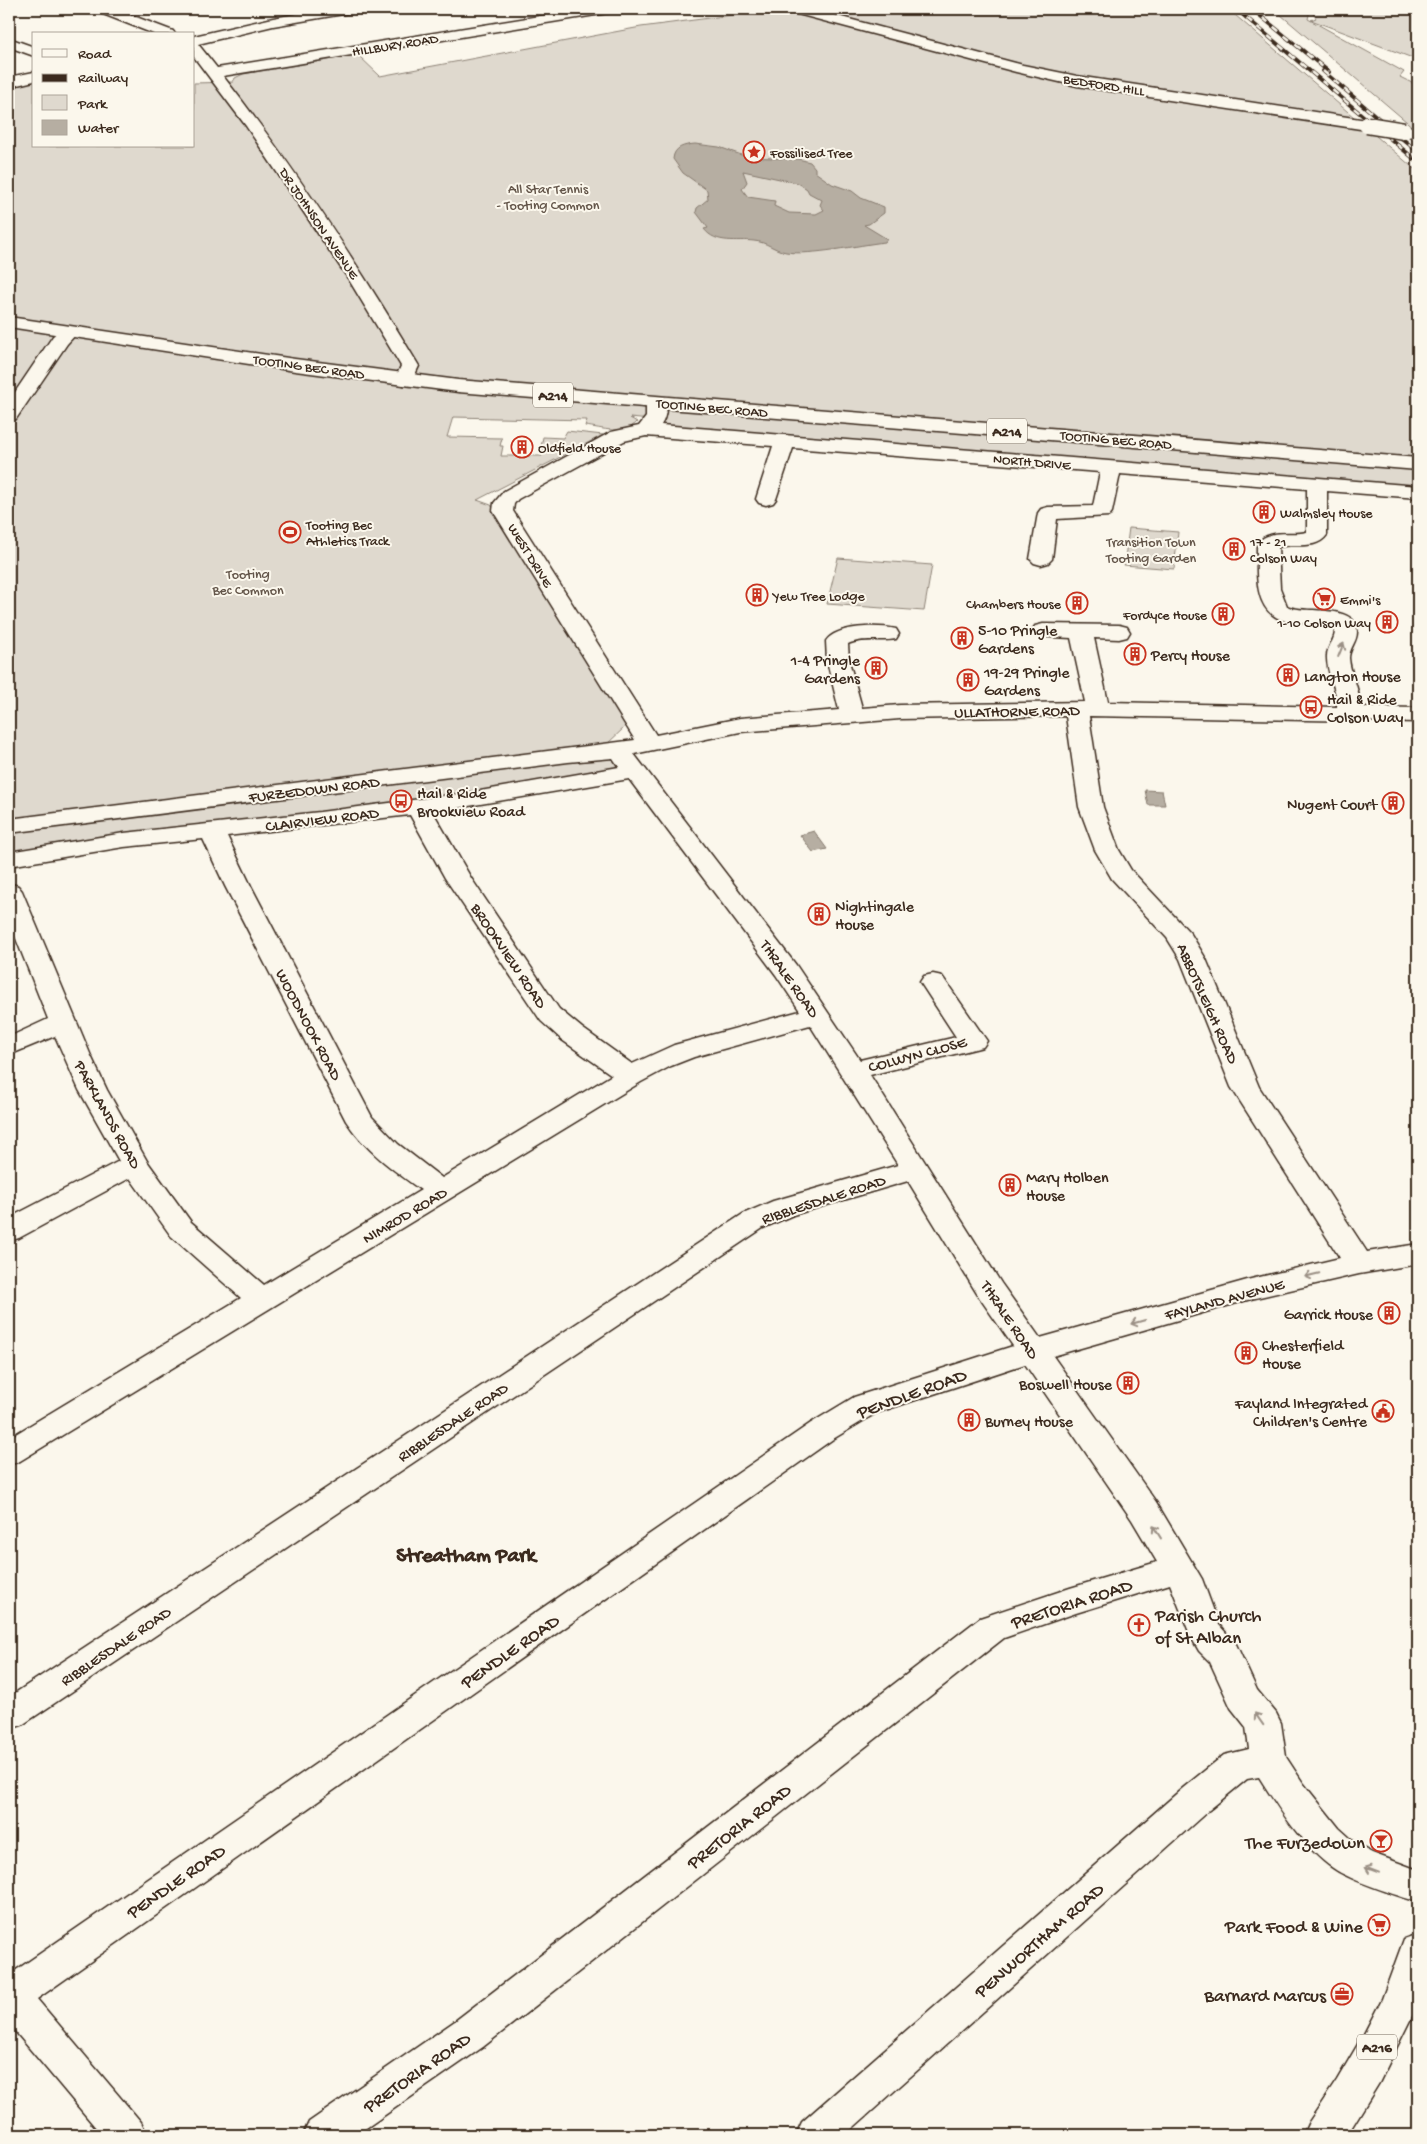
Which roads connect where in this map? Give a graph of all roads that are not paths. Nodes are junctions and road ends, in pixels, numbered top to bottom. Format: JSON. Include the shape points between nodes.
{"nodes":[{"id":1,"x":103,"y":9,"type":"edge"},
{"id":2,"x":276,"y":9,"type":"edge"},
{"id":3,"x":349,"y":9,"type":"edge"},
{"id":4,"x":608,"y":9,"type":"edge"},
{"id":5,"x":795,"y":9,"type":"edge"},
{"id":6,"x":296,"y":17,"type":"junction"},
{"id":7,"x":163,"y":32,"type":"edge"},
{"id":8,"x":195,"y":40,"type":"edge"},
{"id":9,"x":9,"y":42,"type":"edge"},
{"id":10,"x":195,"y":48,"type":"edge"},
{"id":11,"x":32,"y":51,"type":"edge"},
{"id":12,"x":213,"y":73,"type":"junction"},
{"id":13,"x":32,"y":76,"type":"edge"},
{"id":14,"x":9,"y":82,"type":"edge"},
{"id":15,"x":1411,"y":132,"type":"edge"},
{"id":16,"x":9,"y":322,"type":"edge"},
{"id":17,"x":69,"y":332,"type":"junction"},
{"id":18,"x":404,"y":379,"type":"junction"},
{"id":19,"x":656,"y":403,"type":"junction"},
{"id":20,"x":9,"y":415,"type":"edge"},
{"id":21,"x":646,"y":430,"type":"junction"},
{"id":22,"x":785,"y":441,"type":"junction"},
{"id":23,"x":1418,"y":464,"type":"edge"},
{"id":24,"x":1111,"y":467,"type":"junction"},
{"id":25,"x":1318,"y":484,"type":"junction"},
{"id":26,"x":1418,"y":492,"type":"edge"},
{"id":27,"x":766,"y":500,"type":"dead end"},
{"id":28,"x":1041,"y":559,"type":"dead end"},
{"id":29,"x":1043,"y":630,"type":"dead end"},
{"id":30,"x":1081,"y":632,"type":"junction"},
{"id":31,"x":1119,"y":632,"type":"dead end"},
{"id":32,"x":888,"y":634,"type":"dead end"},
{"id":33,"x":1087,"y":709,"type":"junction"},
{"id":34,"x":1347,"y":714,"type":"junction"},
{"id":35,"x":852,"y":715,"type":"junction"},
{"id":36,"x":1418,"y":715,"type":"edge"},
{"id":37,"x":649,"y":743,"type":"junction"},
{"id":38,"x":627,"y":761,"type":"junction"},
{"id":39,"x":418,"y":806,"type":"junction"},
{"id":40,"x":9,"y":826,"type":"edge"},
{"id":41,"x":212,"y":831,"type":"junction"},
{"id":42,"x":9,"y":858,"type":"edge"},
{"id":43,"x":9,"y":891,"type":"edge"},
{"id":44,"x":933,"y":982,"type":"dead end"},
{"id":45,"x":817,"y":1015,"type":"junction"},
{"id":46,"x":63,"y":1023,"type":"junction"},
{"id":47,"x":9,"y":1047,"type":"edge"},
{"id":48,"x":854,"y":1070,"type":"junction"},
{"id":49,"x":631,"y":1076,"type":"junction"},
{"id":50,"x":135,"y":1165,"type":"junction"},
{"id":51,"x":916,"y":1169,"type":"junction"},
{"id":52,"x":441,"y":1191,"type":"junction"},
{"id":53,"x":9,"y":1231,"type":"edge"},
{"id":54,"x":1418,"y":1254,"type":"edge"},
{"id":55,"x":1359,"y":1264,"type":"junction"},
{"id":56,"x":262,"y":1300,"type":"junction"},
{"id":57,"x":1032,"y":1351,"type":"junction"},
{"id":58,"x":9,"y":1453,"type":"edge"},
{"id":59,"x":1179,"y":1569,"type":"junction"},
{"id":60,"x":9,"y":1715,"type":"edge"},
{"id":61,"x":1268,"y":1760,"type":"junction"},
{"id":62,"x":1418,"y":1886,"type":"edge"},
{"id":63,"x":1418,"y":1951,"type":"edge"},
{"id":64,"x":9,"y":1996,"type":"edge"},
{"id":65,"x":127,"y":2135,"type":"edge"},
{"id":66,"x":323,"y":2135,"type":"edge"},
{"id":67,"x":816,"y":2135,"type":"edge"},
{"id":68,"x":1323,"y":2135,"type":"edge"}],
"edges":[{"from":1,"to":7,"type":"main road"},
{"from":2,"to":6,"type":"main road"},
{"from":3,"to":6,"type":"main road"},
{"from":4,"to":12,"type":"main road","name":"HILLBURY ROAD"},
{"from":5,"to":15,"type":"main road","name":"BEDFORD HILL","bridge":true,"via":[[1077,81]]},
{"from":6,"to":8,"type":"main road"},
{"from":9,"to":11,"type":"main road"},
{"from":10,"to":12,"type":"main road"},
{"from":12,"to":18,"type":"main road","name":"DR JOHNSON AVENUE","via":[[252,123],[388,326],[410,366]]},
{"from":13,"to":14,"type":"main road"},
{"from":16,"to":17,"type":"main road","name":"TOOTING BEC ROAD","number":"A214"},
{"from":17,"to":18,"type":"main road","name":"TOOTING BEC ROAD","number":"A214"},
{"from":17,"to":20,"type":"main road","via":[[60,340]]},
{"from":18,"to":19,"type":"main road","name":"TOOTING BEC ROAD","number":"A214"},
{"from":19,"to":21,"type":"main road","via":[[656,416]]},
{"from":19,"to":23,"type":"main road","name":"TOOTING BEC ROAD","number":"A214"},
{"from":21,"to":22,"type":"main road","name":"NORTH DRIVE"},
{"from":21,"to":37,"type":"main road","name":"WEST DRIVE","via":[[618,436],[511,495],[504,503],[503,511]]},
{"from":22,"to":24,"type":"main road","name":"NORTH DRIVE"},
{"from":22,"to":27,"type":"main road"},
{"from":24,"to":25,"type":"main road","name":"NORTH DRIVE"},
{"from":24,"to":28,"type":"main road","via":[[1102,512],[1048,513]]},
{"from":25,"to":26,"type":"main road","name":"NORTH DRIVE"},
{"from":34,"to":25,"type":"main road","one_way":true,"via":[[1348,697],[1338,658],[1346,639],[1346,629],[1338,620],[1286,615],[1279,611],[1268,582],[1267,544],[1318,535]]},
{"from":29,"to":30,"type":"main road"},
{"from":30,"to":31,"type":"main road"},
{"from":30,"to":33,"type":"main road","name":"ABBOTSLEIGH ROAD"},
{"from":32,"to":35,"type":"main road","via":[[852,635],[837,641],[838,661]]},
{"from":33,"to":34,"type":"main road","name":"ULLATHORNE ROAD"},
{"from":33,"to":35,"type":"main road","name":"ULLATHORNE ROAD"},
{"from":33,"to":55,"type":"main road","name":"ABBOTSLEIGH ROAD","via":[[1092,807],[1107,850],[1121,874],[1178,934],[1193,959],[1245,1087]]},
{"from":34,"to":36,"type":"main road","name":"ULLATHORNE ROAD"},
{"from":35,"to":37,"type":"main road","name":"ULLATHORNE ROAD","via":[[740,725]]},
{"from":37,"to":38,"type":"main road","name":"ULLATHORNE ROAD"},
{"from":38,"to":39,"type":"main road","name":"CLAIRVIEW ROAD","via":[[521,792]]},
{"from":38,"to":40,"type":"main road","name":"FURZEDOWN ROAD","via":[[568,755]]},
{"from":38,"to":45,"type":"main road","name":"THRALE ROAD","via":[[722,882]]},
{"from":39,"to":41,"type":"main road","name":"CLAIRVIEW ROAD"},
{"from":39,"to":49,"type":"main road","name":"BROOKVIEW ROAD","via":[[458,878],[550,1015]]},
{"from":41,"to":42,"type":"main road","name":"CLAIRVIEW ROAD","via":[[124,840]]},
{"from":41,"to":52,"type":"main road","name":"WOODNOOK ROAD","via":[[360,1121],[384,1148]]},
{"from":43,"to":46,"type":"main road","name":"PARKLANDS ROAD"},
{"from":44,"to":48,"type":"main road","name":"COLWYN CLOSE","via":[[973,1041]]},
{"from":45,"to":48,"type":"main road","name":"THRALE ROAD"},
{"from":45,"to":49,"type":"main road","name":"NIMROD ROAD","via":[[684,1051]]},
{"from":46,"to":47,"type":"main road"},
{"from":46,"to":50,"type":"main road","name":"PARKLANDS ROAD","via":[[93,1090]]},
{"from":48,"to":51,"type":"main road","name":"THRALE ROAD"},
{"from":49,"to":52,"type":"main road","name":"NIMROD ROAD"},
{"from":50,"to":53,"type":"main road"},
{"from":50,"to":56,"type":"main road","name":"PARKLANDS ROAD","via":[[191,1238]]},
{"from":51,"to":57,"type":"main road","name":"THRALE ROAD","via":[[990,1290]]},
{"from":51,"to":60,"type":"main road","name":"RIBBLESDALE ROAD","via":[[784,1208],[753,1221]]},
{"from":52,"to":56,"type":"main road","name":"NIMROD ROAD"},
{"from":54,"to":55,"type":"main road","name":"FAYLAND AVENUE"},
{"from":55,"to":57,"type":"main road","name":"FAYLAND AVENUE","one_way":true,"via":[[1251,1289]]},
{"from":56,"to":58,"type":"main road","name":"NIMROD ROAD"},
{"from":59,"to":57,"type":"main road","name":"THRALE ROAD","one_way":true,"via":[[1144,1511]]},
{"from":57,"to":64,"type":"main road","name":"PENDLE ROAD","via":[[892,1395],[844,1416]]},
{"from":61,"to":59,"type":"main road","name":"THRALE ROAD","one_way":true,"via":[[1263,1723],[1243,1698],[1224,1654],[1203,1627],[1190,1588]]},
{"from":59,"to":66,"type":"main road","name":"PRETORIA ROAD","via":[[992,1628],[470,2034]]},
{"from":62,"to":61,"type":"main road","name":"THRALE ROAD","one_way":true,"via":[[1346,1857],[1307,1816]]},
{"from":61,"to":67,"type":"main road","name":"PENWORTHAM ROAD","via":[[1237,1766],[1196,1799]]},
{"from":63,"to":68,"type":"main road","number":"A216","via":[[1404,1994],[1381,2041]]},
{"from":64,"to":65,"type":"main road"}]}
